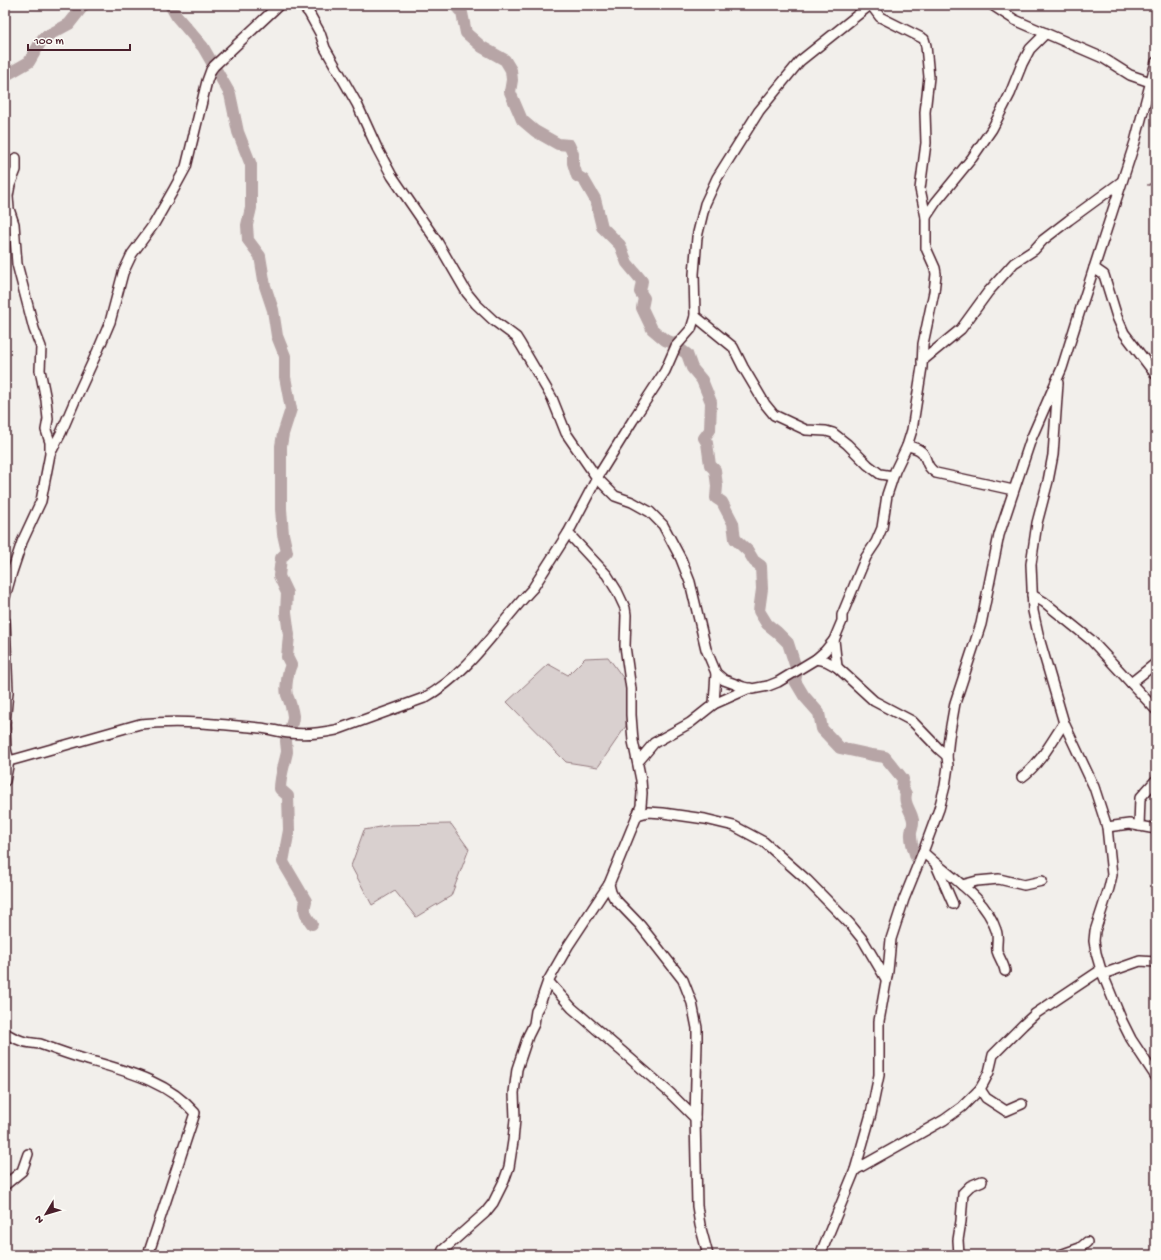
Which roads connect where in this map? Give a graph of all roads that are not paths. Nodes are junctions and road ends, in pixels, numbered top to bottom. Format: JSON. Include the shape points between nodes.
{"nodes":[{"id":1,"x":279,"y":5,"type":"edge"},
{"id":2,"x":302,"y":5,"type":"edge"},
{"id":3,"x":870,"y":5,"type":"edge"},
{"id":4,"x":992,"y":5,"type":"edge"},
{"id":5,"x":1046,"y":33,"type":"junction"},
{"id":6,"x":1156,"y":62,"type":"edge"},
{"id":7,"x":1153,"y":83,"type":"edge"},
{"id":8,"x":16,"y":158,"type":"dead end"},
{"id":9,"x":1121,"y":182,"type":"junction"},
{"id":10,"x":926,"y":217,"type":"junction"},
{"id":11,"x":1094,"y":268,"type":"junction"},
{"id":12,"x":695,"y":316,"type":"junction"},
{"id":13,"x":922,"y":361,"type":"junction"},
{"id":14,"x":1156,"y":376,"type":"edge"},
{"id":15,"x":1058,"y":378,"type":"junction"},
{"id":16,"x":907,"y":446,"type":"junction"},
{"id":17,"x":50,"y":454,"type":"junction"},
{"id":18,"x":893,"y":476,"type":"junction"},
{"id":19,"x":597,"y":478,"type":"junction"},
{"id":20,"x":1013,"y":490,"type":"junction"},
{"id":21,"x":568,"y":533,"type":"junction"},
{"id":22,"x":1032,"y":594,"type":"junction"},
{"id":23,"x":5,"y":597,"type":"edge"},
{"id":24,"x":5,"y":621,"type":"edge"},
{"id":25,"x":834,"y":640,"type":"junction"},
{"id":26,"x":816,"y":659,"type":"junction"},
{"id":27,"x":1156,"y":663,"type":"edge"},
{"id":28,"x":837,"y":667,"type":"junction"},
{"id":29,"x":716,"y":673,"type":"junction"},
{"id":30,"x":1131,"y":683,"type":"junction"},
{"id":31,"x":750,"y":688,"type":"junction"},
{"id":32,"x":714,"y":704,"type":"junction"},
{"id":33,"x":1156,"y":710,"type":"edge"},
{"id":34,"x":1064,"y":723,"type":"junction"},
{"id":35,"x":947,"y":756,"type":"junction"},
{"id":36,"x":7,"y":759,"type":"edge"},
{"id":37,"x":638,"y":762,"type":"junction"},
{"id":38,"x":1022,"y":777,"type":"dead end"},
{"id":39,"x":1156,"y":780,"type":"edge"},
{"id":40,"x":5,"y":781,"type":"edge"},
{"id":41,"x":637,"y":815,"type":"junction"},
{"id":42,"x":1139,"y":826,"type":"junction"},
{"id":43,"x":1107,"y":827,"type":"junction"},
{"id":44,"x":1156,"y":829,"type":"edge"},
{"id":45,"x":923,"y":852,"type":"junction"},
{"id":46,"x":936,"y":864,"type":"junction"},
{"id":47,"x":1042,"y":881,"type":"dead end"},
{"id":48,"x":609,"y":884,"type":"junction"},
{"id":49,"x":962,"y":886,"type":"junction"},
{"id":50,"x":953,"y":904,"type":"dead end"},
{"id":51,"x":1156,"y":962,"type":"edge"},
{"id":52,"x":1006,"y":971,"type":"dead end"},
{"id":53,"x":1102,"y":972,"type":"junction"},
{"id":54,"x":886,"y":979,"type":"junction"},
{"id":55,"x":548,"y":981,"type":"junction"},
{"id":56,"x":5,"y":1033,"type":"edge"},
{"id":57,"x":1156,"y":1076,"type":"edge"},
{"id":58,"x":980,"y":1089,"type":"junction"},
{"id":59,"x":1022,"y":1104,"type":"dead end"},
{"id":60,"x":696,"y":1118,"type":"junction"},
{"id":61,"x":28,"y":1154,"type":"dead end"},
{"id":62,"x":855,"y":1170,"type":"junction"},
{"id":63,"x":982,"y":1181,"type":"dead end"},
{"id":64,"x":5,"y":1185,"type":"edge"},
{"id":65,"x":1087,"y":1242,"type":"dead end"},
{"id":66,"x":148,"y":1255,"type":"edge"},
{"id":67,"x":441,"y":1255,"type":"edge"},
{"id":68,"x":708,"y":1255,"type":"edge"},
{"id":69,"x":820,"y":1255,"type":"edge"},
{"id":70,"x":959,"y":1255,"type":"edge"},
{"id":71,"x":1060,"y":1255,"type":"edge"}],
"edges":[{"from":1,"to":17,"type":"street","via":[[211,70],[186,167],[154,224],[132,254],[122,273],[110,322]]},
{"from":2,"to":19,"type":"street","via":[[320,33],[325,48],[357,104],[392,176],[438,243],[467,293],[521,345],[552,398],[566,433]]},
{"from":3,"to":10,"type":"street","via":[[880,17],[924,39],[926,46],[929,77],[925,112],[926,143],[920,189]]},
{"from":3,"to":12,"type":"street","via":[[800,61],[760,111],[717,178],[705,204],[697,237],[694,274]]},
{"from":4,"to":5,"type":"street","via":[[1015,20]]},
{"from":5,"to":7,"type":"street","via":[[1103,58],[1130,75]]},
{"from":5,"to":10,"type":"street","via":[[1030,49],[992,129]]},
{"from":6,"to":7,"type":"street"},
{"from":7,"to":9,"type":"street"},
{"from":8,"to":17,"type":"street","via":[[16,170],[8,196],[9,209],[14,224],[18,264],[41,347],[40,370],[46,400],[46,430]]},
{"from":9,"to":11,"type":"street"},
{"from":9,"to":13,"type":"street","via":[[1014,263],[990,289],[961,329]]},
{"from":10,"to":13,"type":"street","via":[[926,248],[936,274]]},
{"from":11,"to":14,"type":"street","via":[[1104,275],[1124,333]]},
{"from":11,"to":15,"type":"street"},
{"from":12,"to":18,"type":"street","via":[[733,347],[765,404],[774,415],[806,430],[833,433],[880,474]]},
{"from":12,"to":19,"type":"street","via":[[691,329],[676,346],[666,371]]},
{"from":13,"to":16,"type":"street","via":[[916,408]]},
{"from":15,"to":20,"type":"street","via":[[1031,439]]},
{"from":15,"to":22,"type":"street","via":[[1053,455],[1034,537],[1031,564]]},
{"from":16,"to":18,"type":"street"},
{"from":16,"to":20,"type":"street","via":[[922,451],[929,467],[936,473]]},
{"from":17,"to":23,"type":"street","via":[[42,501],[22,542]]},
{"from":18,"to":25,"type":"street","via":[[882,528],[866,557]]},
{"from":19,"to":21,"type":"street"},
{"from":19,"to":29,"type":"street","via":[[615,496],[650,512],[663,525],[690,582],[706,649]]},
{"from":20,"to":35,"type":"street","via":[[996,548],[981,624],[955,703]]},
{"from":21,"to":36,"type":"street","via":[[533,588],[470,661],[437,691],[418,700],[324,732],[290,733],[190,721],[140,724]]},
{"from":21,"to":37,"type":"street","via":[[607,574],[625,608],[625,646],[631,689],[633,741]]},
{"from":22,"to":30,"type":"street","via":[[1091,640]]},
{"from":22,"to":34,"type":"street","via":[[1039,638]]},
{"from":24,"to":36,"type":"street"},
{"from":25,"to":26,"type":"street"},
{"from":25,"to":28,"type":"street"},
{"from":26,"to":28,"type":"street"},
{"from":26,"to":31,"type":"street","via":[[778,682]]},
{"from":27,"to":30,"type":"street"},
{"from":28,"to":35,"type":"street","via":[[874,701],[912,721]]},
{"from":29,"to":31,"type":"street","via":[[724,680]]},
{"from":29,"to":32,"type":"street"},
{"from":30,"to":33,"type":"street"},
{"from":31,"to":32,"type":"street"},
{"from":32,"to":37,"type":"street","via":[[690,723],[654,743]]},
{"from":34,"to":38,"type":"street","via":[[1038,762]]},
{"from":34,"to":43,"type":"street","via":[[1094,787]]},
{"from":35,"to":45,"type":"street","via":[[945,786]]},
{"from":36,"to":40,"type":"street"},
{"from":37,"to":41,"type":"street","via":[[642,793]]},
{"from":39,"to":42,"type":"street","via":[[1140,798]]},
{"from":41,"to":48,"type":"street"},
{"from":41,"to":54,"type":"street","via":[[648,812],[705,819],[734,826],[764,842],[807,880],[850,924],[863,940]]},
{"from":42,"to":43,"type":"street","via":[[1129,824]]},
{"from":42,"to":44,"type":"street"},
{"from":43,"to":53,"type":"street","via":[[1112,874],[1094,942]]},
{"from":45,"to":46,"type":"street"},
{"from":45,"to":54,"type":"street","via":[[896,922]]},
{"from":46,"to":49,"type":"street"},
{"from":46,"to":50,"type":"street"},
{"from":47,"to":49,"type":"street","via":[[1024,885],[999,879],[977,881]]},
{"from":48,"to":55,"type":"street"},
{"from":48,"to":60,"type":"street","via":[[614,898],[640,925],[676,970],[688,990],[697,1028]]},
{"from":49,"to":52,"type":"street","via":[[988,913],[996,929],[997,951]]},
{"from":51,"to":53,"type":"street","via":[[1140,961]]},
{"from":53,"to":57,"type":"street","via":[[1131,1039]]},
{"from":53,"to":58,"type":"street","via":[[1035,1014],[1023,1025],[993,1055],[989,1072]]},
{"from":54,"to":62,"type":"street","via":[[880,1021],[879,1075]]},
{"from":55,"to":60,"type":"street","via":[[572,1008]]},
{"from":55,"to":67,"type":"street","via":[[517,1069],[513,1141],[504,1181],[485,1213],[443,1250]]},
{"from":56,"to":66,"type":"street","via":[[22,1041],[39,1044],[154,1082],[168,1089],[195,1113]]},
{"from":58,"to":59,"type":"street","via":[[986,1098],[1006,1111]]},
{"from":58,"to":62,"type":"street","via":[[956,1113]]},
{"from":60,"to":68,"type":"street","via":[[697,1206]]},
{"from":61,"to":64,"type":"street","via":[[22,1171]]},
{"from":62,"to":69,"type":"street"},
{"from":63,"to":70,"type":"street","via":[[970,1186],[963,1193]]},
{"from":65,"to":71,"type":"street","via":[[1080,1248]]}]}
